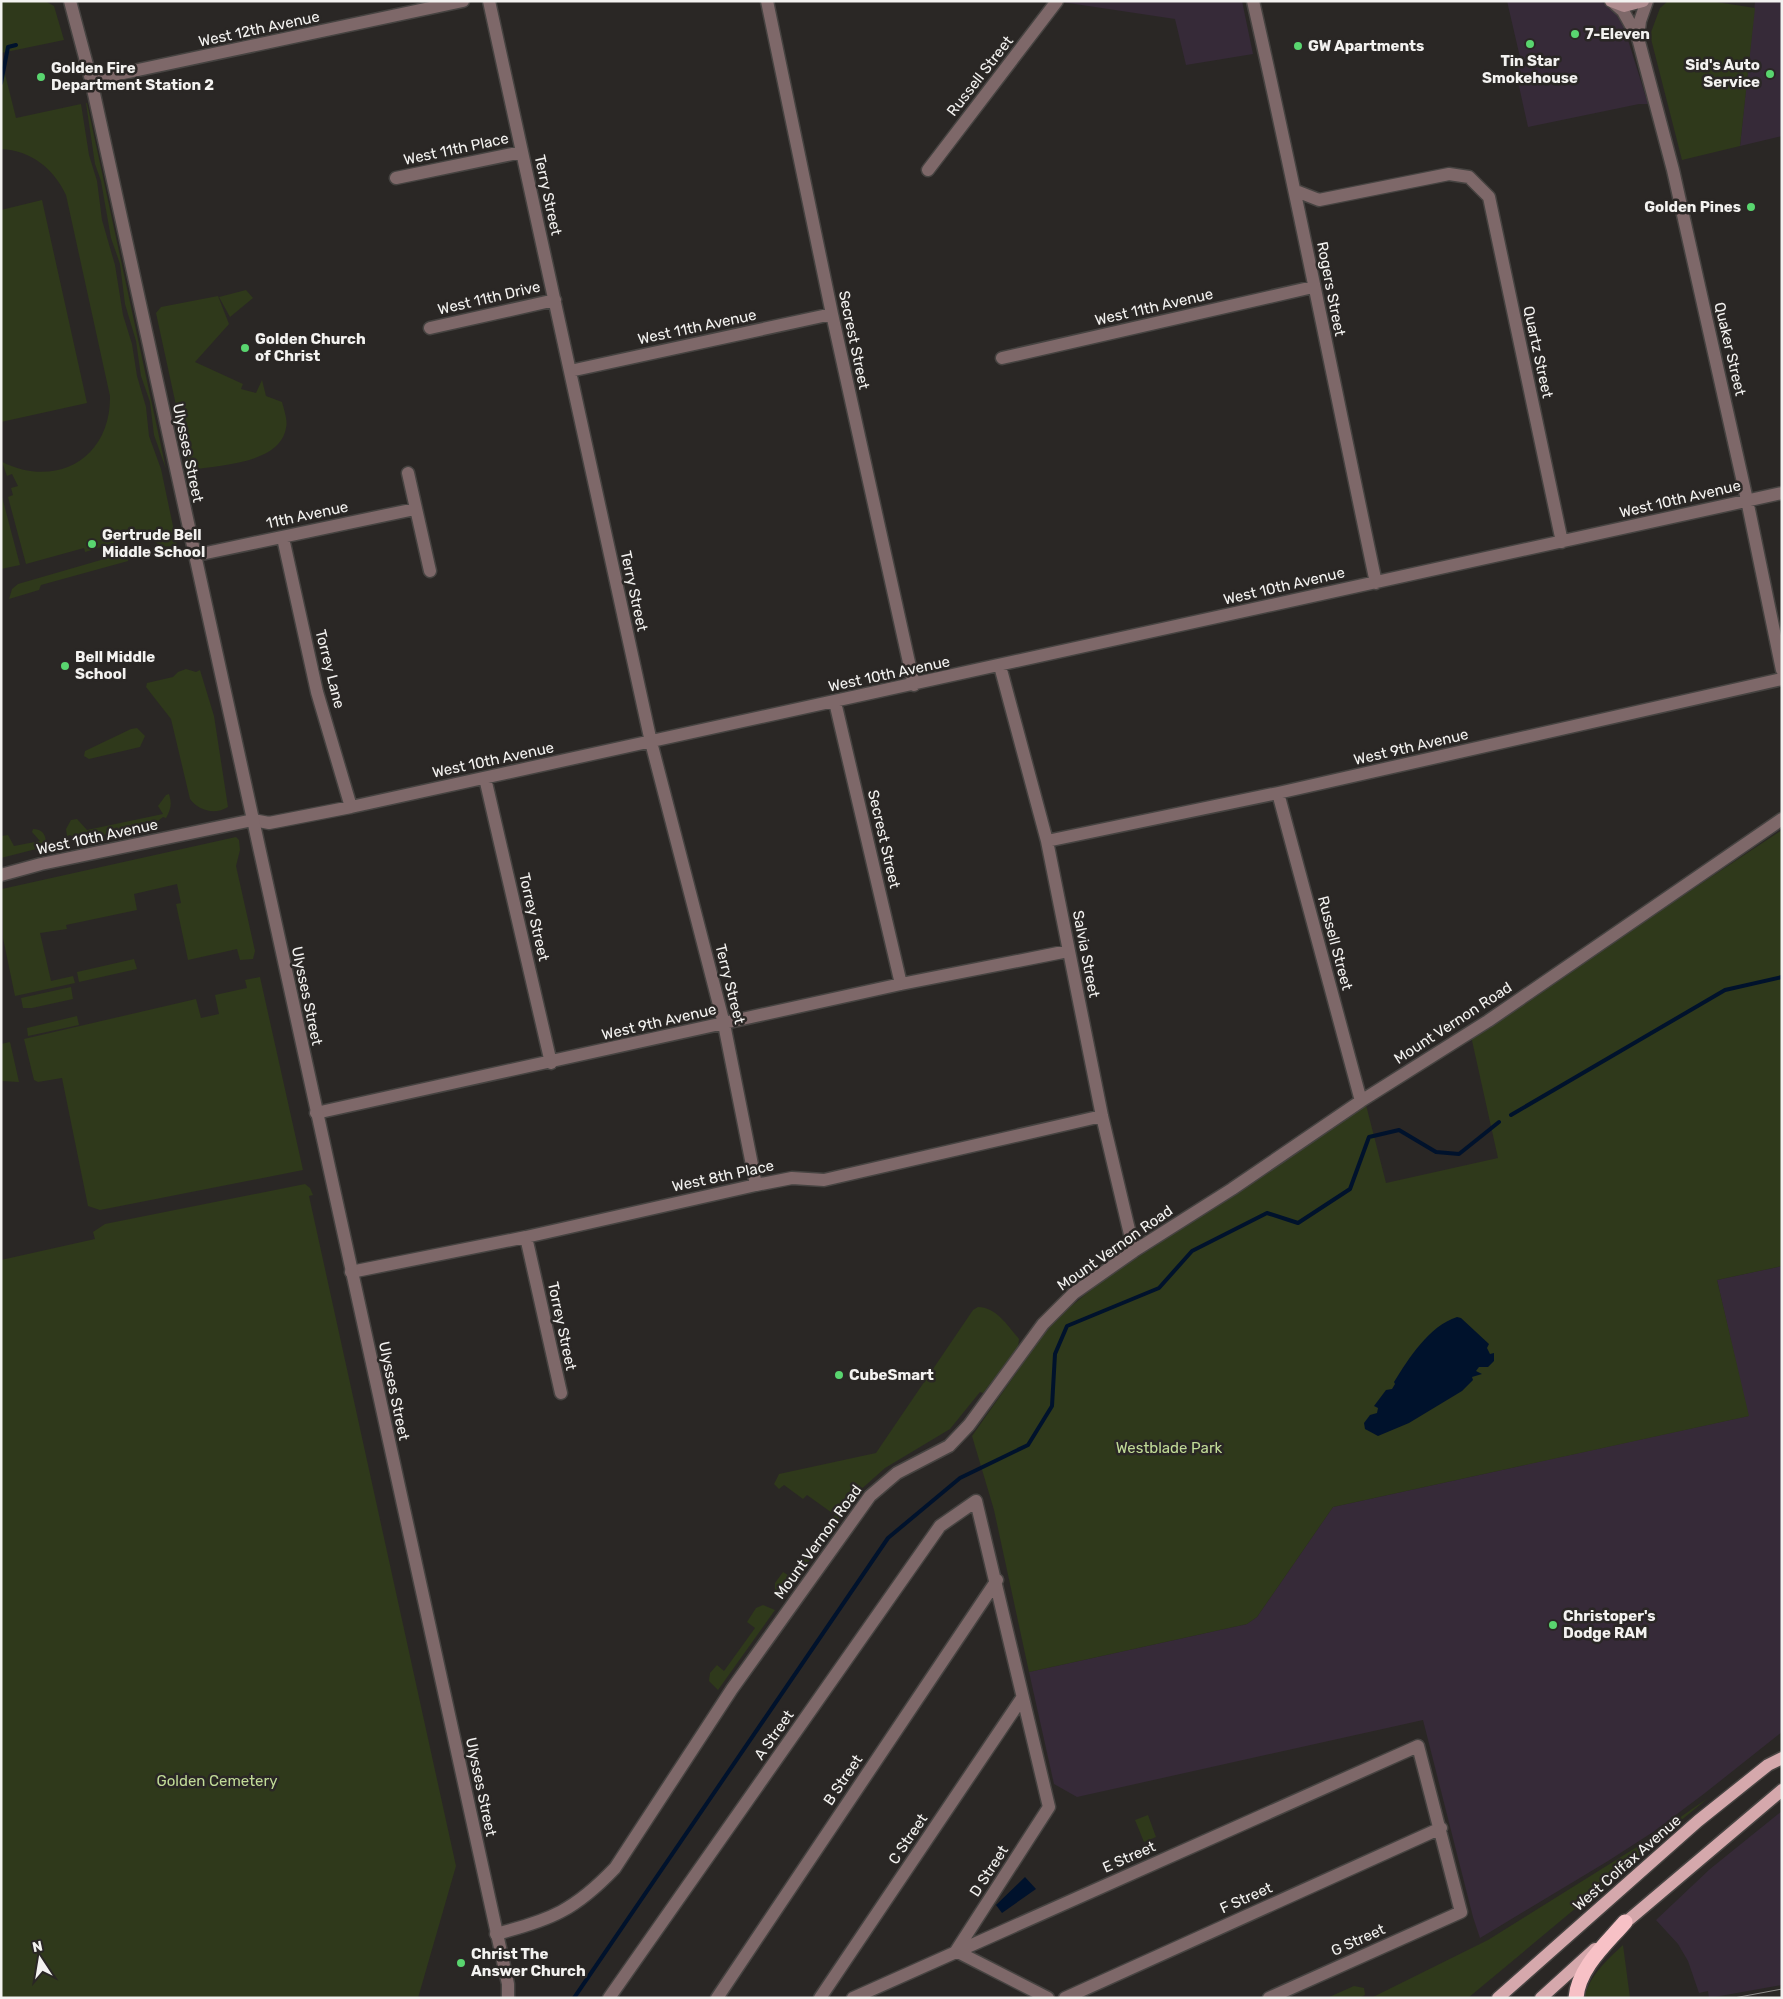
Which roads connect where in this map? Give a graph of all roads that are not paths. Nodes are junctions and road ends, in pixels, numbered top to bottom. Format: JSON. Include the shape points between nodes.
{"nodes":[{"id":1,"x":70,"y":1,"type":"edge"},
{"id":2,"x":463,"y":1,"type":"edge"},
{"id":3,"x":489,"y":1,"type":"edge"},
{"id":4,"x":767,"y":1,"type":"edge"},
{"id":5,"x":1057,"y":1,"type":"edge"},
{"id":6,"x":1253,"y":1,"type":"edge"},
{"id":7,"x":1645,"y":1,"type":"edge"},
{"id":8,"x":1613,"y":3,"type":"edge"},
{"id":9,"x":1638,"y":38,"type":"junction"},
{"id":10,"x":91,"y":80,"type":"junction"},
{"id":11,"x":522,"y":152,"type":"junction"},
{"id":12,"x":928,"y":170,"type":"dead end"},
{"id":13,"x":396,"y":178,"type":"dead end"},
{"id":14,"x":1296,"y":190,"type":"junction"},
{"id":15,"x":1313,"y":287,"type":"junction"},
{"id":16,"x":555,"y":300,"type":"junction"},
{"id":17,"x":832,"y":314,"type":"junction"},
{"id":18,"x":430,"y":328,"type":"dead end"},
{"id":19,"x":1002,"y":358,"type":"dead end"},
{"id":20,"x":570,"y":371,"type":"junction"},
{"id":21,"x":408,"y":473,"type":"dead end"},
{"id":22,"x":1782,"y":493,"type":"edge"},
{"id":23,"x":1747,"y":500,"type":"junction"},
{"id":24,"x":415,"y":509,"type":"junction"},
{"id":25,"x":283,"y":538,"type":"junction"},
{"id":26,"x":1562,"y":542,"type":"junction"},
{"id":27,"x":193,"y":550,"type":"junction"},
{"id":28,"x":430,"y":571,"type":"dead end"},
{"id":29,"x":1376,"y":583,"type":"junction"},
{"id":30,"x":1000,"y":666,"type":"junction"},
{"id":31,"x":1782,"y":670,"type":"edge"},
{"id":32,"x":1782,"y":679,"type":"edge"},
{"id":33,"x":914,"y":685,"type":"junction"},
{"id":34,"x":835,"y":702,"type":"junction"},
{"id":35,"x":651,"y":742,"type":"junction"},
{"id":36,"x":485,"y":778,"type":"junction"},
{"id":37,"x":1278,"y":794,"type":"junction"},
{"id":38,"x":351,"y":807,"type":"junction"},
{"id":39,"x":1782,"y":819,"type":"edge"},
{"id":40,"x":252,"y":820,"type":"junction"},
{"id":41,"x":1047,"y":841,"type":"junction"},
{"id":42,"x":1,"y":875,"type":"edge"},
{"id":43,"x":1068,"y":951,"type":"junction"},
{"id":44,"x":901,"y":984,"type":"junction"},
{"id":45,"x":724,"y":1024,"type":"junction"},
{"id":46,"x":551,"y":1063,"type":"junction"},
{"id":47,"x":1361,"y":1102,"type":"junction"},
{"id":48,"x":316,"y":1113,"type":"junction"},
{"id":49,"x":1102,"y":1116,"type":"junction"},
{"id":50,"x":756,"y":1185,"type":"junction"},
{"id":51,"x":526,"y":1237,"type":"junction"},
{"id":52,"x":1134,"y":1251,"type":"junction"},
{"id":53,"x":351,"y":1272,"type":"junction"},
{"id":54,"x":560,"y":1393,"type":"dead end"},
{"id":55,"x":996,"y":1580,"type":"junction"},
{"id":56,"x":1022,"y":1698,"type":"junction"},
{"id":57,"x":1782,"y":1758,"type":"edge"},
{"id":58,"x":1782,"y":1790,"type":"edge"},
{"id":59,"x":1441,"y":1828,"type":"junction"},
{"id":60,"x":1625,"y":1922,"type":"junction"},
{"id":61,"x":496,"y":1934,"type":"junction"},
{"id":62,"x":956,"y":1952,"type":"junction"},
{"id":63,"x":508,"y":1998,"type":"edge"},
{"id":64,"x":609,"y":1998,"type":"edge"},
{"id":65,"x":717,"y":1998,"type":"edge"},
{"id":66,"x":820,"y":1998,"type":"edge"},
{"id":67,"x":853,"y":1998,"type":"edge"},
{"id":68,"x":1048,"y":1998,"type":"edge"},
{"id":69,"x":1064,"y":1998,"type":"edge"},
{"id":70,"x":1269,"y":1998,"type":"edge"},
{"id":71,"x":1498,"y":1998,"type":"edge"},
{"id":72,"x":1541,"y":1998,"type":"edge"},
{"id":73,"x":1576,"y":1998,"type":"edge"}],
"edges":[{"from":1,"to":10,"type":"street","name":"Ulysses Street"},
{"from":2,"to":10,"type":"street","name":"West 12th Avenue"},
{"from":3,"to":11,"type":"street","name":"Terry Street"},
{"from":4,"to":17,"type":"street","name":"Secrest Street"},
{"from":5,"to":12,"type":"street","name":"Russell Street"},
{"from":6,"to":14,"type":"street","name":"Rogers Street"},
{"from":7,"to":8,"type":"main road","via":[[1632,6]]},
{"from":7,"to":9,"type":"street","name":"Quaker Street"},
{"from":8,"to":9,"type":"street","name":"Quaker Street","via":[[1623,11]]},
{"from":9,"to":23,"type":"street","name":"Quaker Street","via":[[1673,170]]},
{"from":10,"to":27,"type":"street","name":"Ulysses Street"},
{"from":11,"to":13,"type":"street","name":"West 11th Place"},
{"from":11,"to":16,"type":"street","name":"Terry Street"},
{"from":14,"to":15,"type":"street","name":"Rogers Street"},
{"from":14,"to":26,"type":"street","name":"Quartz Street","via":[[1320,200],[1448,174],[1469,177],[1489,197]]},
{"from":15,"to":19,"type":"street","name":"West 11th Avenue"},
{"from":15,"to":29,"type":"street","name":"Rogers Street"},
{"from":16,"to":18,"type":"street","name":"West 11th Drive"},
{"from":16,"to":20,"type":"street","name":"Terry Street"},
{"from":17,"to":20,"type":"street","name":"West 11th Avenue"},
{"from":17,"to":33,"type":"street","name":"Secrest Street"},
{"from":20,"to":35,"type":"street","name":"Terry Street"},
{"from":21,"to":24,"type":"street"},
{"from":22,"to":23,"type":"street","name":"West 10th Avenue"},
{"from":23,"to":26,"type":"street","name":"West 10th Avenue"},
{"from":23,"to":31,"type":"street","name":"Quaker Street"},
{"from":24,"to":25,"type":"street","name":"11th Avenue"},
{"from":24,"to":28,"type":"street"},
{"from":25,"to":27,"type":"street","name":"11th Avenue","via":[[199,554]]},
{"from":25,"to":38,"type":"street","name":"Torrey Lane","via":[[317,692]]},
{"from":26,"to":29,"type":"street","name":"West 10th Avenue"},
{"from":27,"to":40,"type":"street","name":"Ulysses Street"},
{"from":29,"to":30,"type":"street","name":"West 10th Avenue"},
{"from":30,"to":33,"type":"street","name":"West 10th Avenue"},
{"from":30,"to":41,"type":"street","name":"Salvia Street"},
{"from":32,"to":37,"type":"street","name":"West 9th Avenue"},
{"from":33,"to":34,"type":"street","name":"West 10th Avenue"},
{"from":34,"to":35,"type":"street","name":"West 10th Avenue"},
{"from":34,"to":44,"type":"street","name":"Secrest Street"},
{"from":35,"to":36,"type":"street","name":"West 10th Avenue"},
{"from":35,"to":45,"type":"street","name":"Terry Street"},
{"from":36,"to":38,"type":"street","name":"West 10th Avenue"},
{"from":36,"to":46,"type":"street","name":"Torrey Street"},
{"from":37,"to":41,"type":"street","name":"West 9th Avenue"},
{"from":37,"to":47,"type":"street","name":"Russell Street"},
{"from":38,"to":40,"type":"street","name":"West 10th Avenue","via":[[269,822]]},
{"from":39,"to":47,"type":"street","name":"Mount Vernon Road","via":[[1496,1015]]},
{"from":40,"to":42,"type":"street","name":"West 10th Avenue"},
{"from":40,"to":48,"type":"street","name":"Ulysses Street"},
{"from":41,"to":43,"type":"street","name":"Salvia Street"},
{"from":43,"to":44,"type":"street","name":"West 9th Avenue"},
{"from":43,"to":49,"type":"street","name":"Salvia Street"},
{"from":44,"to":45,"type":"street","name":"West 9th Avenue"},
{"from":45,"to":46,"type":"street","name":"West 9th Avenue"},
{"from":45,"to":50,"type":"street","name":"Terry Street"},
{"from":46,"to":48,"type":"street","name":"West 9th Avenue"},
{"from":47,"to":52,"type":"street","name":"Mount Vernon Road"},
{"from":48,"to":53,"type":"street","name":"Ulysses Street"},
{"from":49,"to":50,"type":"street","name":"West 8th Place","via":[[824,1180],[792,1178]]},
{"from":49,"to":52,"type":"street","name":"Salvia Street"},
{"from":50,"to":51,"type":"street","name":"West 8th Place"},
{"from":51,"to":53,"type":"street","name":"West 8th Place"},
{"from":51,"to":54,"type":"street","name":"Torrey Street"},
{"from":52,"to":61,"type":"street","name":"Mount Vernon Road","via":[[1074,1294],[1043,1324],[969,1425],[949,1446],[896,1473],[870,1496],[732,1689],[615,1868],[591,1894],[539,1923]]},
{"from":53,"to":61,"type":"street","name":"Ulysses Street"},
{"from":55,"to":56,"type":"street"},
{"from":55,"to":64,"type":"street","name":"A Street","via":[[976,1501],[940,1526]]},
{"from":55,"to":65,"type":"street","name":"B Street"},
{"from":56,"to":62,"type":"street","name":"D Street","via":[[1049,1807]]},
{"from":56,"to":66,"type":"street","name":"C Street"},
{"from":57,"to":71,"type":"main road","name":"West Colfax Avenue","via":[[1768,1765],[1698,1822]]},
{"from":58,"to":60,"type":"main road"},
{"from":59,"to":62,"type":"street","name":"E Street","via":[[1418,1746]]},
{"from":59,"to":69,"type":"street","name":"F Street"},
{"from":59,"to":70,"type":"street","name":"G Street","via":[[1461,1912]]},
{"from":60,"to":72,"type":"main road"},
{"from":60,"to":73,"type":"highway","via":[[1580,1979]]},
{"from":61,"to":63,"type":"street","name":"Ulysses Street","via":[[508,1984]]},
{"from":62,"to":67,"type":"street","name":"E Street"},
{"from":62,"to":68,"type":"street"}]}
